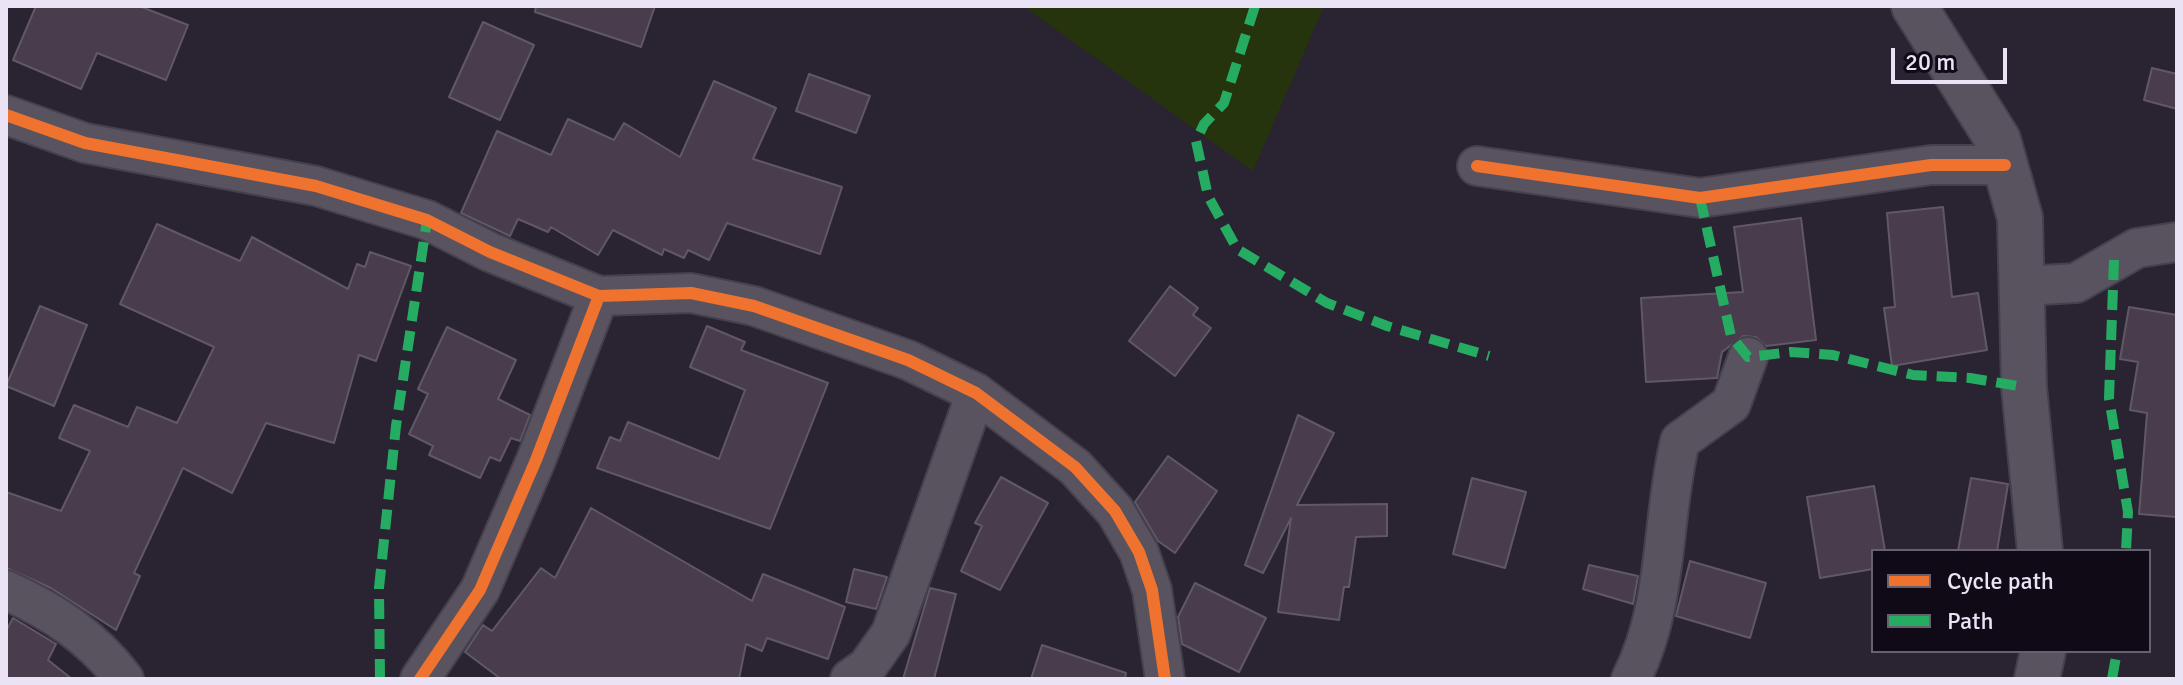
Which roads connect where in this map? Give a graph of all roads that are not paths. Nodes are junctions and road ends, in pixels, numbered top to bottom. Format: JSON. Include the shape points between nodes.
{"nodes":[{"id":1,"x":1914,"y":6,"type":"edge"},
{"id":2,"x":6,"y":115,"type":"edge"},
{"id":3,"x":2005,"y":165,"type":"junction"},
{"id":4,"x":1477,"y":166,"type":"dead end"},
{"id":5,"x":2177,"y":242,"type":"edge"},
{"id":6,"x":2023,"y":286,"type":"junction"},
{"id":7,"x":599,"y":296,"type":"junction"},
{"id":8,"x":1748,"y":357,"type":"dead end"},
{"id":9,"x":976,"y":393,"type":"junction"},
{"id":10,"x":2040,"y":549,"type":"edge"},
{"id":11,"x":6,"y":590,"type":"edge"},
{"id":12,"x":2043,"y":653,"type":"edge"},
{"id":13,"x":124,"y":679,"type":"edge"},
{"id":14,"x":420,"y":679,"type":"edge"},
{"id":15,"x":850,"y":679,"type":"edge"},
{"id":16,"x":1165,"y":679,"type":"edge"},
{"id":17,"x":1631,"y":679,"type":"edge"},
{"id":18,"x":2037,"y":679,"type":"edge"}],
"edges":[{"from":1,"to":3,"type":"main road","via":[[1992,129]]},
{"from":2,"to":7,"type":"street","via":[[85,143],[316,186],[427,220]]},
{"from":3,"to":4,"type":"street","via":[[1931,165],[1700,198]]},
{"from":3,"to":6,"type":"main road","via":[[2020,218]]},
{"from":5,"to":6,"type":"street","via":[[2137,248],[2076,283]]},
{"from":6,"to":10,"type":"main road","via":[[2024,387]]},
{"from":7,"to":9,"type":"street","via":[[691,293],[754,306],[908,360]]},
{"from":7,"to":14,"type":"street","via":[[480,590]]},
{"from":8,"to":17,"type":"street","via":[[1731,404],[1680,441],[1650,634]]},
{"from":9,"to":15,"type":"street","via":[[891,633],[867,667]]},
{"from":9,"to":16,"type":"street","via":[[1075,467],[1115,511],[1139,552],[1152,590]]},
{"from":11,"to":13,"type":"street","via":[[80,631]]},
{"from":12,"to":18,"type":"main road"}]}
